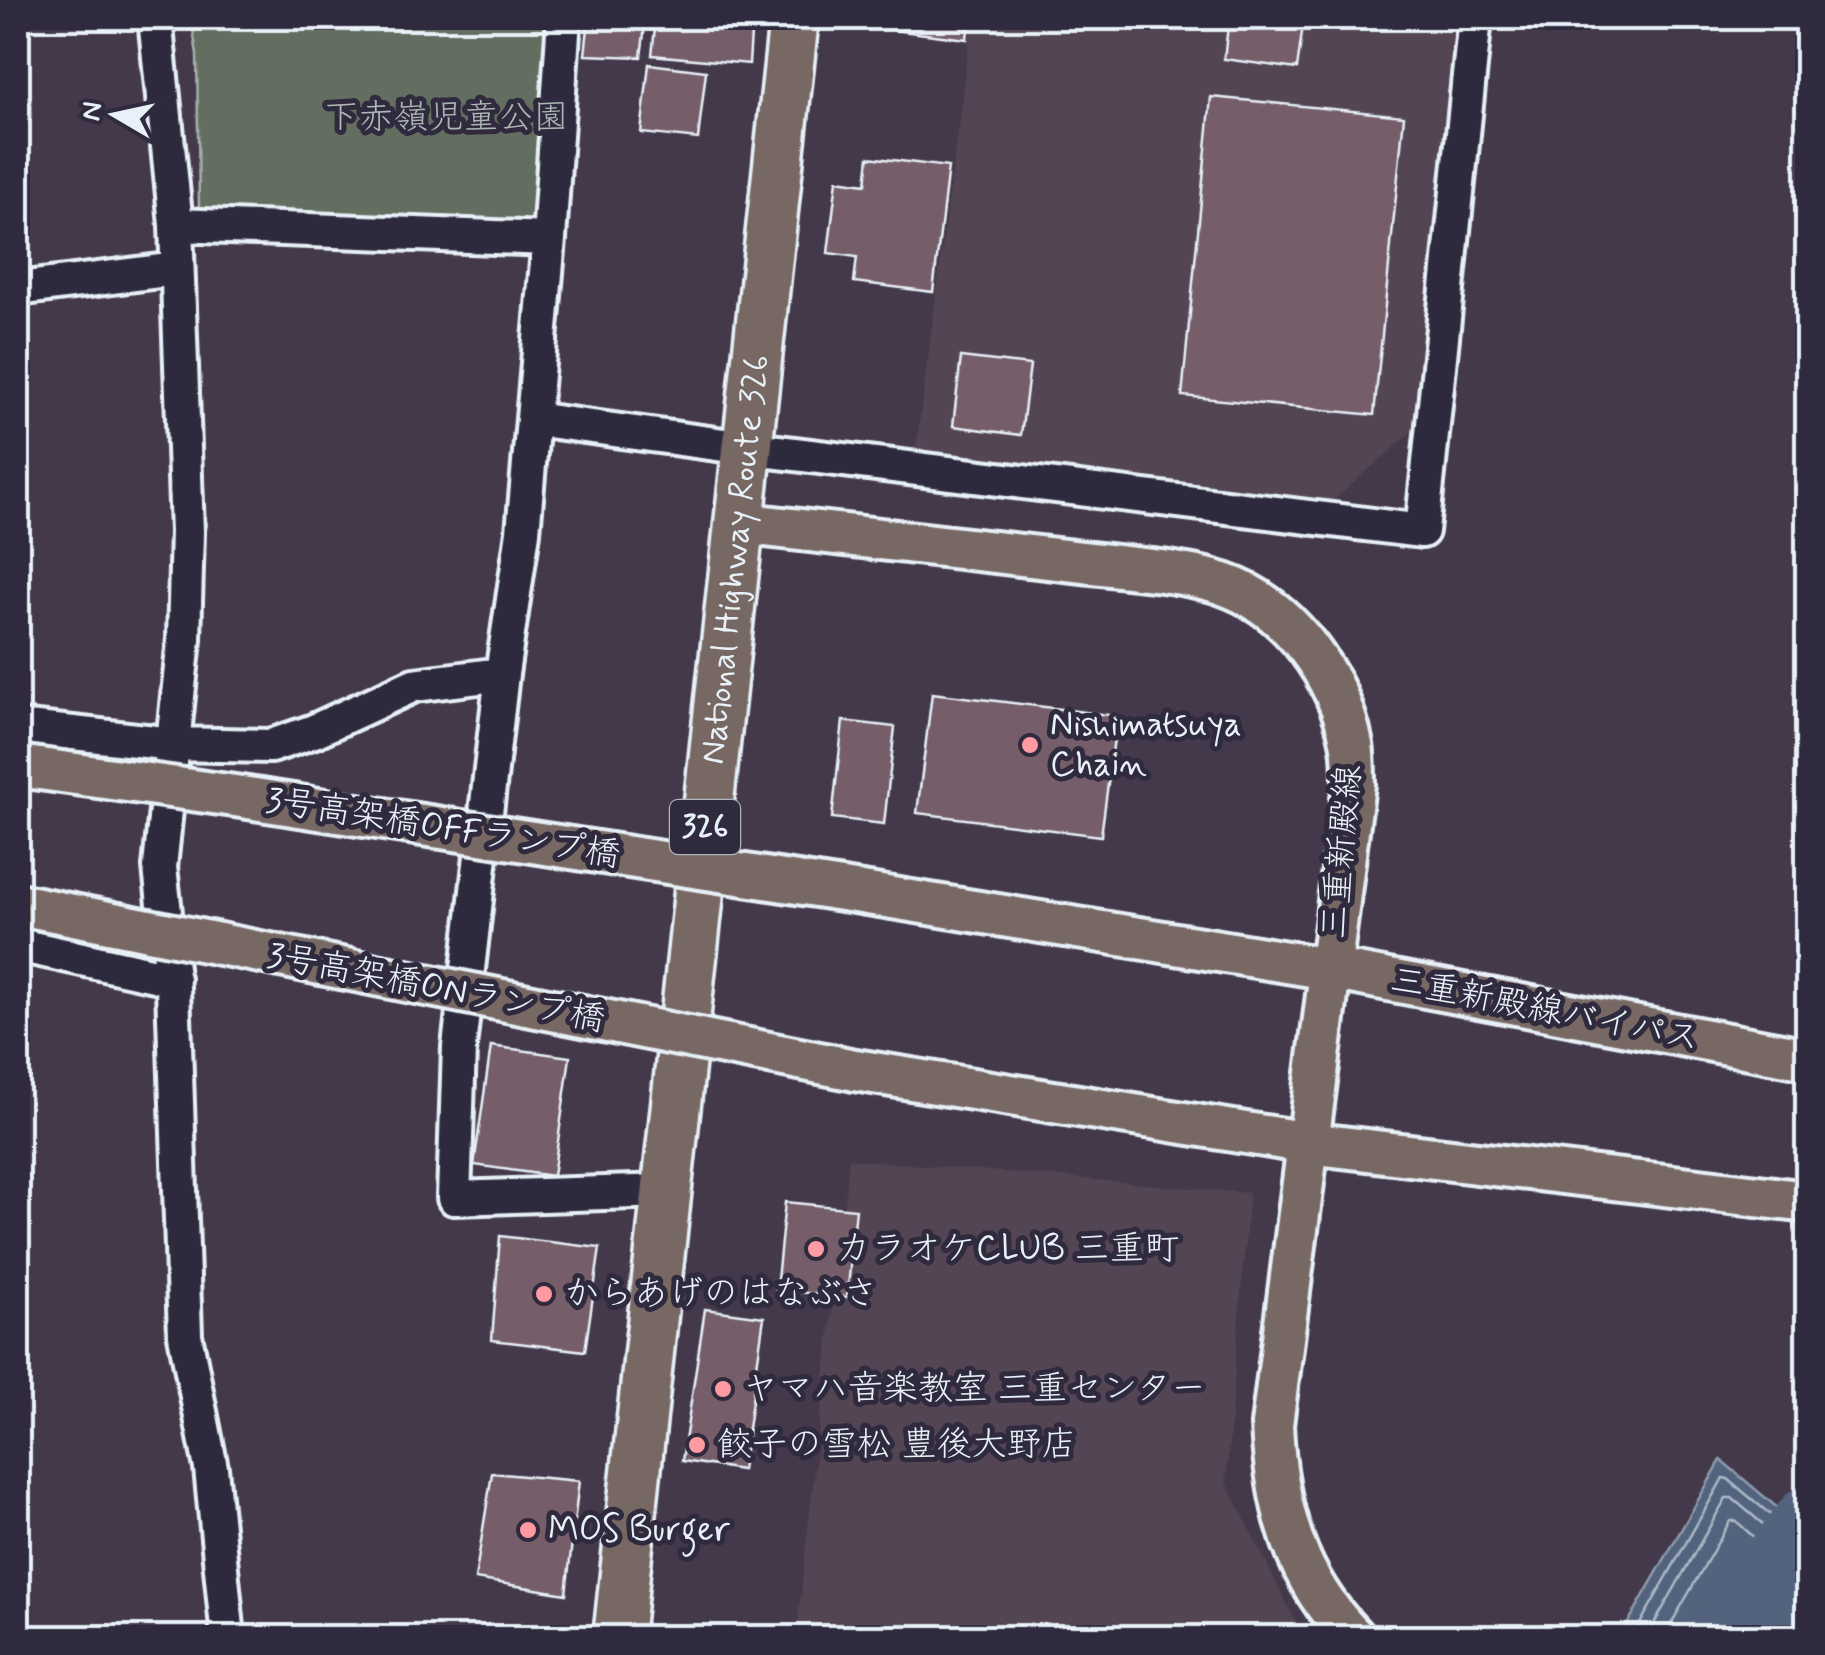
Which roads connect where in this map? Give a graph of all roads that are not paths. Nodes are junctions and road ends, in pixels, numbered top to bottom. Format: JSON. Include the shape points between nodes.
{"nodes":[{"id":1,"x":155,"y":18,"type":"edge"},
{"id":2,"x":564,"y":18,"type":"edge"},
{"id":3,"x":794,"y":18,"type":"edge"},
{"id":4,"x":1476,"y":18,"type":"edge"},
{"id":5,"x":176,"y":225,"type":"junction"},
{"id":6,"x":549,"y":239,"type":"junction"},
{"id":7,"x":176,"y":270,"type":"junction"},
{"id":8,"x":18,"y":288,"type":"edge"},
{"id":9,"x":532,"y":419,"type":"junction"},
{"id":10,"x":746,"y":448,"type":"junction"},
{"id":11,"x":738,"y":522,"type":"junction"},
{"id":12,"x":502,"y":674,"type":"junction"},
{"id":13,"x":18,"y":727,"type":"edge"},
{"id":14,"x":174,"y":744,"type":"junction"},
{"id":15,"x":18,"y":766,"type":"edge"},
{"id":16,"x":868,"y":894,"type":"joint"},
{"id":17,"x":18,"y":904,"type":"edge"},
{"id":18,"x":18,"y":945,"type":"edge"},
{"id":19,"x":1330,"y":970,"type":"junction"},
{"id":20,"x":173,"y":979,"type":"junction"},
{"id":21,"x":1808,"y":1059,"type":"edge"},
{"id":22,"x":1308,"y":1143,"type":"junction"},
{"id":23,"x":666,"y":1191,"type":"junction"},
{"id":24,"x":1793,"y":1200,"type":"edge"},
{"id":25,"x":228,"y":1638,"type":"edge"},
{"id":26,"x":618,"y":1638,"type":"edge"},
{"id":27,"x":1354,"y":1638,"type":"edge"}],
"edges":[{"from":1,"to":5,"type":"street"},
{"from":2,"to":6,"type":"street"},
{"from":3,"to":10,"type":"highway","name":"National Highway Route 326","number":"326"},
{"from":4,"to":10,"type":"street","via":[[1422,531]]},
{"from":5,"to":6,"type":"street"},
{"from":5,"to":7,"type":"street"},
{"from":6,"to":9,"type":"street"},
{"from":7,"to":8,"type":"street"},
{"from":7,"to":14,"type":"street","via":[[187,532]]},
{"from":9,"to":10,"type":"street"},
{"from":9,"to":12,"type":"street"},
{"from":10,"to":11,"type":"highway","name":"National Highway Route 326","number":"326"},
{"from":11,"to":19,"type":"main road","name":"三重新殿線","via":[[1194,576],[1226,585],[1281,618],[1334,690],[1352,745],[1354,784]]},
{"from":11,"to":23,"type":"highway","name":"National Highway Route 326","number":"326"},
{"from":12,"to":14,"type":"street","via":[[414,685],[271,746]]},
{"from":12,"to":23,"type":"street","via":[[459,1048],[454,1198]]},
{"from":13,"to":14,"type":"street"},
{"from":14,"to":20,"type":"street","via":[[160,867]]},
{"from":15,"to":16,"type":"main road","name":"3号高架橋OFFランプ橋","bridge":true},
{"from":16,"to":19,"type":"main road","name":"三重新殿線バイパス"},
{"from":17,"to":22,"type":"main road","name":"3号高架橋ONランプ橋","bridge":true,"via":[[855,1070]]},
{"from":18,"to":20,"type":"street"},
{"from":19,"to":21,"type":"main road","name":"三重新殿線バイパス"},
{"from":19,"to":22,"type":"main road","name":"三重新殿線"},
{"from":20,"to":25,"type":"street","via":[[186,1335],[211,1468]]},
{"from":22,"to":24,"type":"main road"},
{"from":22,"to":27,"type":"main road","name":"三重新殿線","via":[[1272,1413],[1274,1462],[1302,1567]]},
{"from":23,"to":26,"type":"highway","name":"National Highway Route 326","number":"326"}]}
